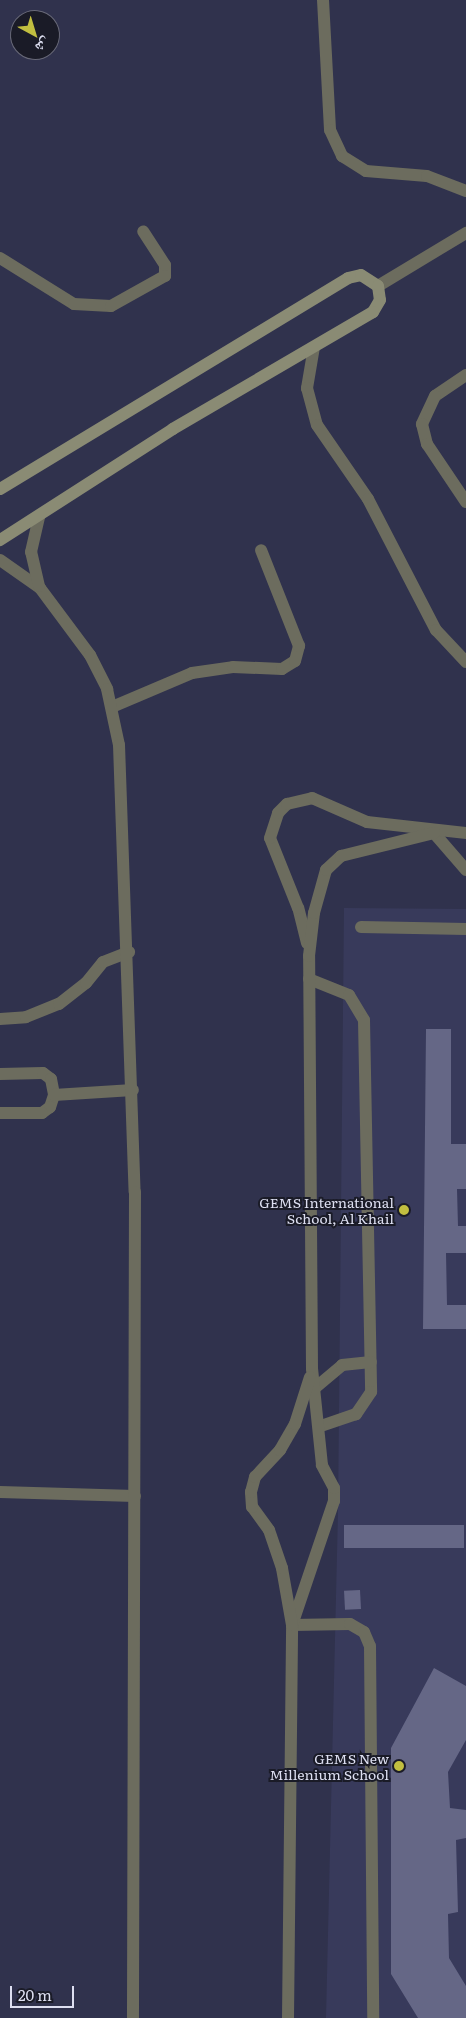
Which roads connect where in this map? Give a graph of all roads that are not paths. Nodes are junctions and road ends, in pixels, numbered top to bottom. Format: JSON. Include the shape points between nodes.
{"nodes":[{"id":1,"x":323,"y":0,"type":"edge"},
{"id":2,"x":466,"y":191,"type":"edge"},
{"id":3,"x":143,"y":231,"type":"dead end"},
{"id":4,"x":466,"y":233,"type":"edge"},
{"id":5,"x":0,"y":258,"type":"edge"},
{"id":6,"x":378,"y":286,"type":"junction"},
{"id":7,"x":314,"y":347,"type":"junction"},
{"id":8,"x":466,"y":375,"type":"edge"},
{"id":9,"x":0,"y":489,"type":"edge"},
{"id":10,"x":466,"y":502,"type":"edge"},
{"id":11,"x":40,"y":516,"type":"junction"},
{"id":12,"x":0,"y":540,"type":"edge"},
{"id":13,"x":261,"y":550,"type":"dead end"},
{"id":14,"x":0,"y":560,"type":"edge"},
{"id":15,"x":40,"y":588,"type":"junction"},
{"id":16,"x":466,"y":662,"type":"edge"},
{"id":17,"x":112,"y":707,"type":"junction"},
{"id":18,"x":434,"y":833,"type":"junction"},
{"id":19,"x":466,"y":833,"type":"edge"},
{"id":20,"x":466,"y":870,"type":"edge"},
{"id":21,"x":361,"y":927,"type":"dead end"},
{"id":22,"x":466,"y":929,"type":"edge"},
{"id":23,"x":129,"y":952,"type":"junction"},
{"id":24,"x":309,"y":956,"type":"junction"},
{"id":25,"x":310,"y":979,"type":"junction"},
{"id":26,"x":0,"y":1019,"type":"edge"},
{"id":27,"x":0,"y":1074,"type":"edge"},
{"id":28,"x":133,"y":1090,"type":"junction"},
{"id":29,"x":54,"y":1095,"type":"junction"},
{"id":30,"x":0,"y":1113,"type":"edge"},
{"id":31,"x":371,"y":1362,"type":"junction"},
{"id":32,"x":312,"y":1369,"type":"junction"},
{"id":33,"x":315,"y":1388,"type":"junction"},
{"id":34,"x":319,"y":1427,"type":"junction"},
{"id":35,"x":0,"y":1492,"type":"edge"},
{"id":36,"x":135,"y":1496,"type":"junction"},
{"id":37,"x":292,"y":1626,"type":"junction"},
{"id":38,"x":291,"y":2002,"type":"junction"},
{"id":39,"x":133,"y":2018,"type":"edge"},
{"id":40,"x":288,"y":2018,"type":"edge"},
{"id":41,"x":293,"y":2018,"type":"edge"},
{"id":42,"x":373,"y":2018,"type":"edge"}],
"edges":[{"from":1,"to":2,"type":"street","via":[[329,122],[342,156],[366,171],[427,176]]},
{"from":3,"to":5,"type":"street","via":[[165,265],[165,276],[110,306],[74,304]]},
{"from":4,"to":6,"type":"street"},
{"from":6,"to":7,"type":"street","via":[[380,300],[373,312]]},
{"from":6,"to":9,"type":"street","via":[[361,275],[348,278]]},
{"from":7,"to":11,"type":"street","via":[[174,429]]},
{"from":7,"to":16,"type":"street","via":[[307,388],[317,425],[372,506],[436,630]]},
{"from":8,"to":10,"type":"street","via":[[435,396],[422,424],[427,444]]},
{"from":11,"to":12,"type":"street"},
{"from":11,"to":15,"type":"street","via":[[31,552]]},
{"from":13,"to":17,"type":"street","via":[[299,646],[295,661],[282,669],[233,666],[192,673]]},
{"from":14,"to":15,"type":"street"},
{"from":15,"to":17,"type":"street","via":[[90,655]]},
{"from":17,"to":23,"type":"street","via":[[120,745]]},
{"from":18,"to":19,"type":"street"},
{"from":18,"to":20,"type":"street"},
{"from":18,"to":24,"type":"street","via":[[366,847],[333,862],[319,891]]},
{"from":18,"to":24,"type":"street","via":[[367,822],[312,798],[299,799],[278,813],[270,838],[290,884]]},
{"from":21,"to":22,"type":"street"},
{"from":23,"to":26,"type":"street","via":[[103,962],[86,983],[59,1004],[26,1017]]},
{"from":23,"to":28,"type":"street"},
{"from":24,"to":25,"type":"street"},
{"from":25,"to":31,"type":"street","via":[[349,995],[364,1020]]},
{"from":25,"to":32,"type":"street"},
{"from":27,"to":29,"type":"street","via":[[43,1073],[51,1079]]},
{"from":28,"to":29,"type":"street"},
{"from":28,"to":36,"type":"street"},
{"from":29,"to":30,"type":"street","via":[[50,1107],[42,1113]]},
{"from":31,"to":33,"type":"street","via":[[342,1365]]},
{"from":31,"to":34,"type":"street","via":[[371,1392],[363,1407],[349,1418]]},
{"from":32,"to":33,"type":"street"},
{"from":32,"to":37,"type":"street","via":[[295,1424],[280,1450],[255,1477],[251,1492],[252,1507],[270,1530],[279,1559]]},
{"from":33,"to":34,"type":"street"},
{"from":34,"to":37,"type":"street","via":[[322,1465],[334,1488],[334,1501]]},
{"from":35,"to":36,"type":"street"},
{"from":36,"to":39,"type":"street"},
{"from":37,"to":38,"type":"street"},
{"from":37,"to":42,"type":"street","via":[[350,1624],[364,1632],[370,1646]]},
{"from":38,"to":40,"type":"street"},
{"from":38,"to":41,"type":"street"}]}
